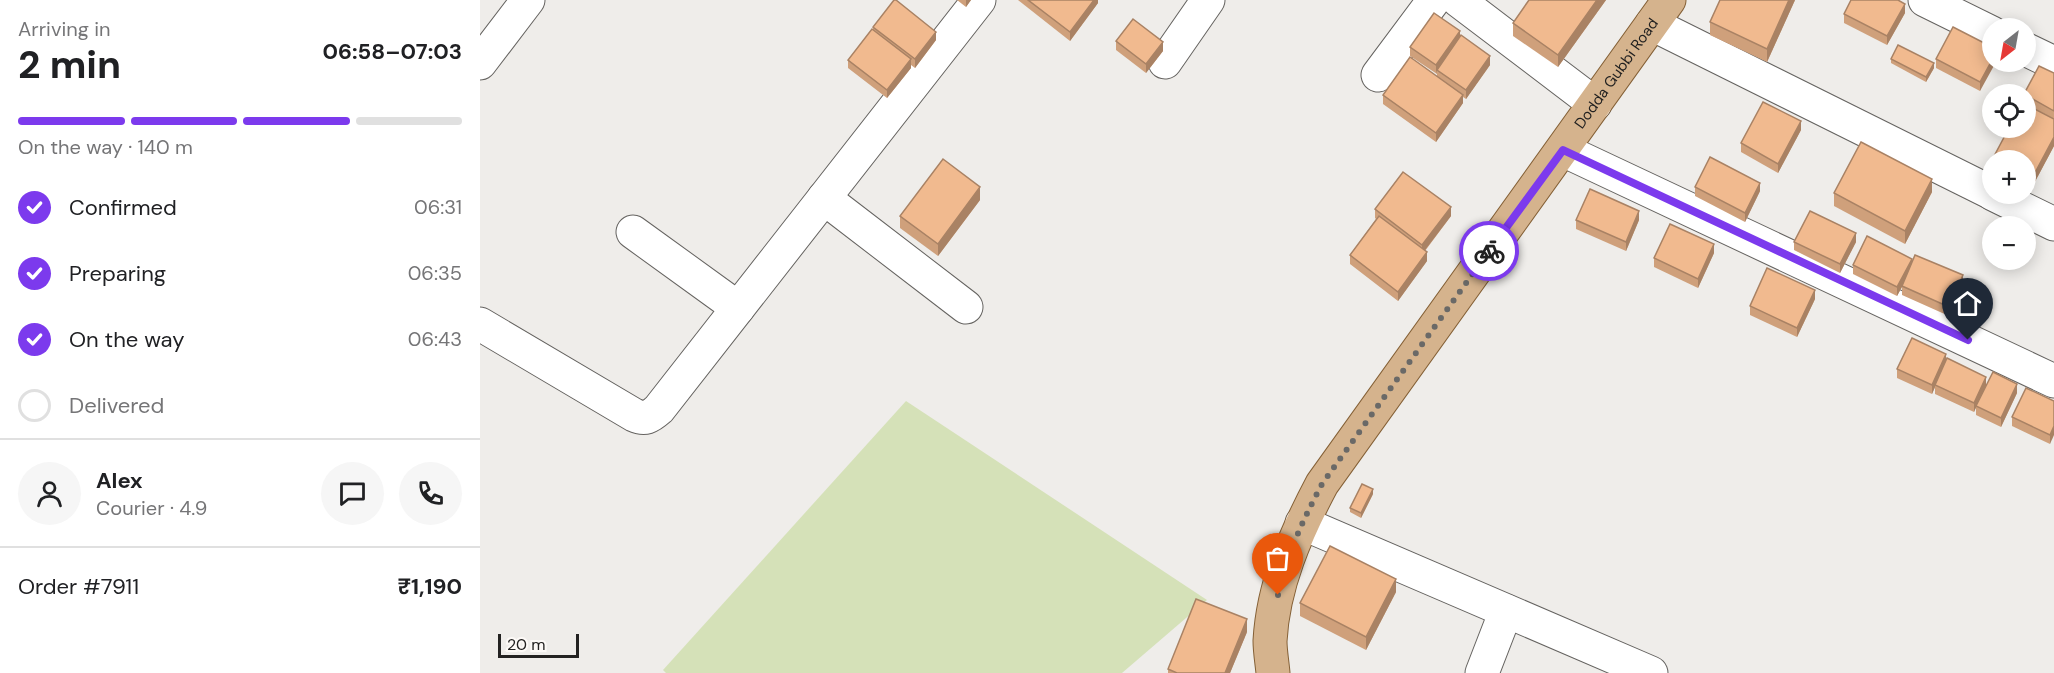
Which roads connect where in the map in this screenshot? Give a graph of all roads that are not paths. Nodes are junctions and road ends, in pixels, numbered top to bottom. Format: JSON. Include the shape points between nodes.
{"nodes":[{"id":1,"x":528,"y":0,"type":"edge"},
{"id":2,"x":979,"y":0,"type":"edge"},
{"id":3,"x":1208,"y":0,"type":"edge"},
{"id":4,"x":1434,"y":0,"type":"edge"},
{"id":5,"x":1458,"y":0,"type":"edge"},
{"id":6,"x":1925,"y":0,"type":"edge"},
{"id":7,"x":1660,"y":12,"type":"edge"},
{"id":8,"x":1982,"y":28,"type":"edge"},
{"id":9,"x":2036,"y":54,"type":"edge"},
{"id":10,"x":1165,"y":62,"type":"dead end"},
{"id":11,"x":480,"y":63,"type":"edge"},
{"id":12,"x":2054,"y":63,"type":"edge"},
{"id":13,"x":1378,"y":75,"type":"dead end"},
{"id":14,"x":1595,"y":104,"type":"junction"},
{"id":15,"x":1563,"y":150,"type":"junction"},
{"id":16,"x":1982,"y":187,"type":"edge"},
{"id":17,"x":824,"y":198,"type":"junction"},
{"id":18,"x":2015,"y":204,"type":"edge"},
{"id":19,"x":2054,"y":224,"type":"edge"},
{"id":20,"x":633,"y":232,"type":"dead end"},
{"id":21,"x":966,"y":307,"type":"dead end"},
{"id":22,"x":738,"y":308,"type":"junction"},
{"id":23,"x":480,"y":324,"type":"edge"},
{"id":24,"x":2054,"y":381,"type":"edge"},
{"id":25,"x":1302,"y":523,"type":"junction"},
{"id":26,"x":1506,"y":611,"type":"junction"},
{"id":27,"x":1273,"y":673,"type":"edge"},
{"id":28,"x":1482,"y":673,"type":"edge"},
{"id":29,"x":1651,"y":673,"type":"edge"}],
"edges":[{"from":1,"to":11,"type":"street"},
{"from":2,"to":17,"type":"street"},
{"from":3,"to":10,"type":"street"},
{"from":4,"to":13,"type":"street"},
{"from":5,"to":14,"type":"street"},
{"from":6,"to":8,"type":"street"},
{"from":7,"to":14,"type":"main road","name":"Dodda Gubbi Road"},
{"from":7,"to":16,"type":"street"},
{"from":9,"to":12,"type":"street"},
{"from":14,"to":15,"type":"main road","name":"Dodda Gubbi Road"},
{"from":15,"to":24,"type":"street"},
{"from":15,"to":25,"type":"main road","name":"Dodda Gubbi Road","via":[[1342,455]]},
{"from":17,"to":21,"type":"street"},
{"from":17,"to":22,"type":"street"},
{"from":18,"to":19,"type":"street"},
{"from":20,"to":22,"type":"street"},
{"from":22,"to":23,"type":"street","via":[[659,409],[642,418]]},
{"from":25,"to":26,"type":"street"},
{"from":25,"to":27,"type":"main road","name":"Dodda Gubbi Road","via":[[1281,579],[1274,611],[1270,642]]},
{"from":26,"to":28,"type":"street"},
{"from":26,"to":29,"type":"street"}]}
